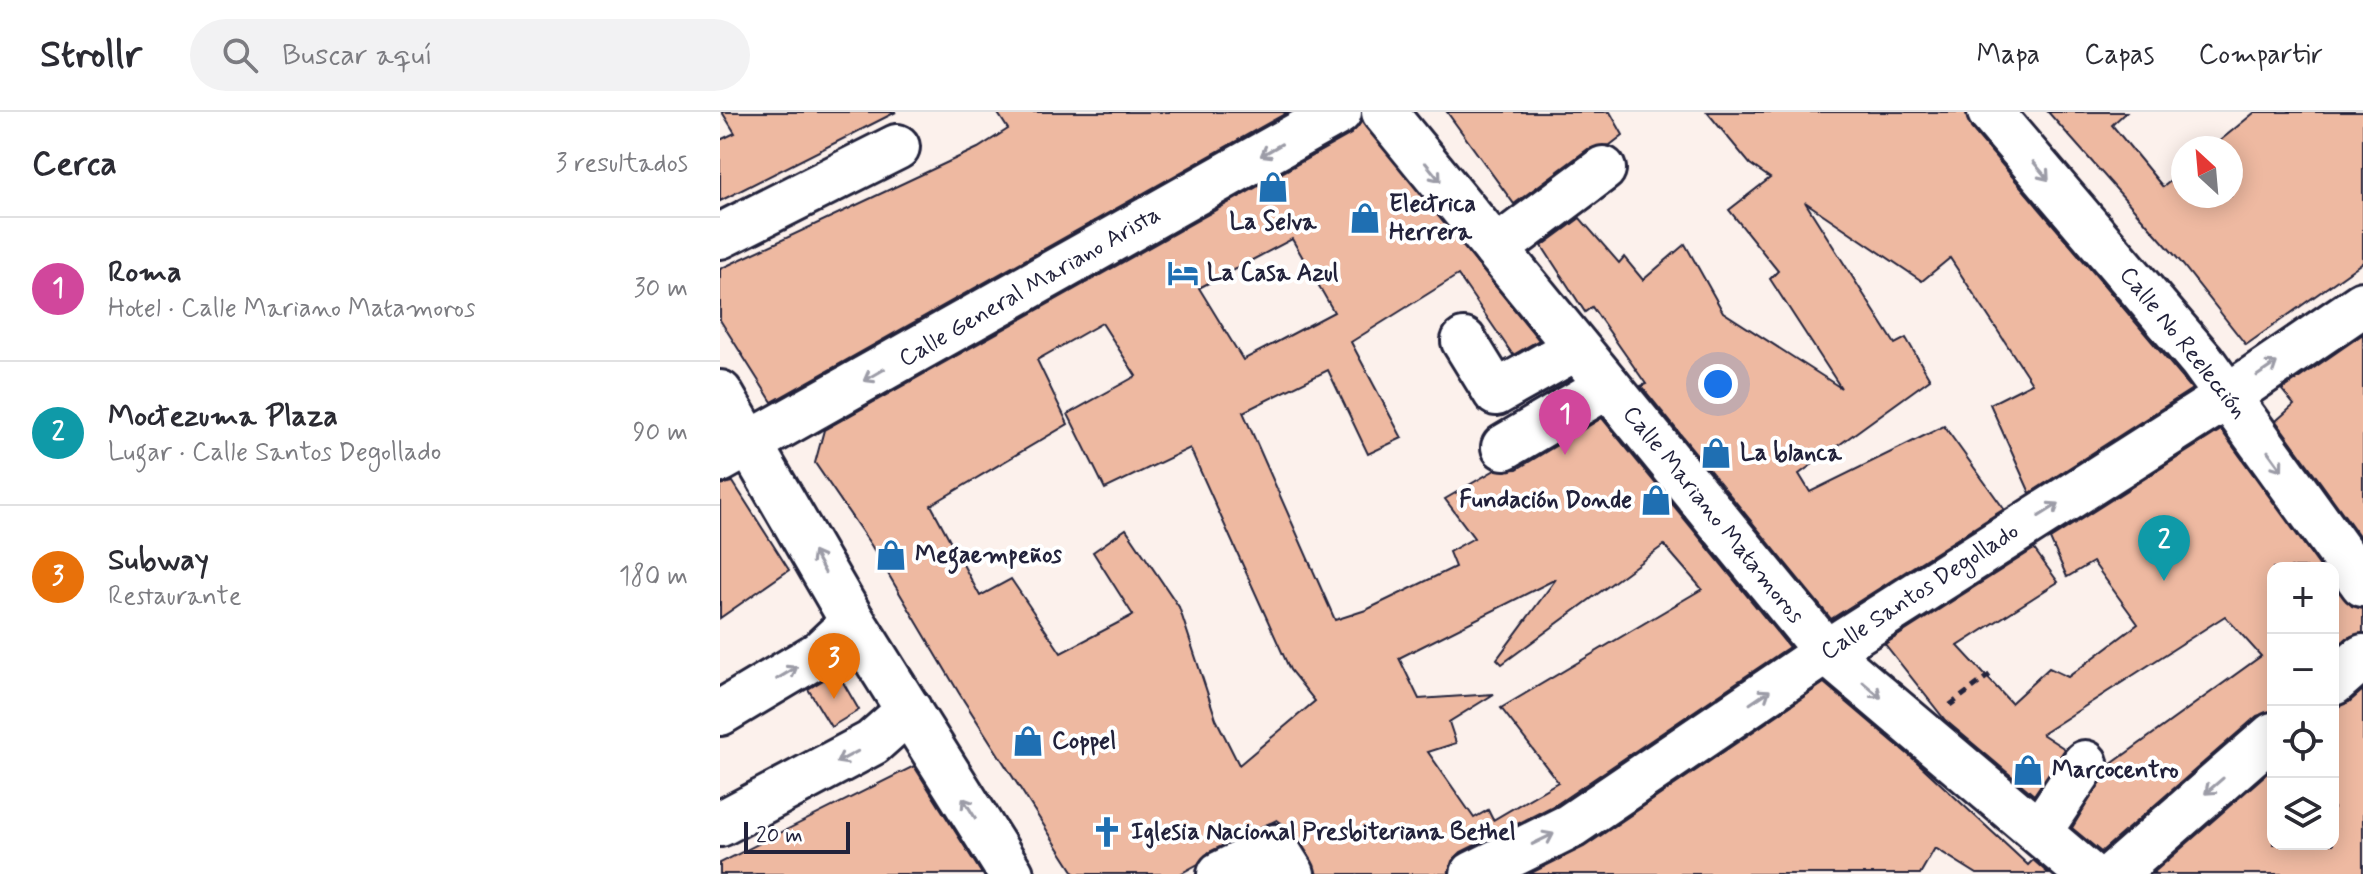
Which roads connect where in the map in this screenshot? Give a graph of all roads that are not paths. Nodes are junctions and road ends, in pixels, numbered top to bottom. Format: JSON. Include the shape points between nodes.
{"nodes":[{"id":1,"x":1339,"y":112,"type":"edge"},
{"id":2,"x":1384,"y":112,"type":"edge"},
{"id":3,"x":1990,"y":112,"type":"edge"},
{"id":4,"x":897,"y":147,"type":"dead end"},
{"id":5,"x":1603,"y":169,"type":"dead end"},
{"id":6,"x":720,"y":236,"type":"edge"},
{"id":7,"x":1496,"y":249,"type":"junction"},
{"id":8,"x":2363,"y":304,"type":"edge"},
{"id":9,"x":1464,"y":341,"type":"dead end"},
{"id":10,"x":1576,"y":348,"type":"junction"},
{"id":11,"x":1608,"y":386,"type":"junction"},
{"id":12,"x":720,"y":393,"type":"edge"},
{"id":13,"x":2228,"y":396,"type":"junction"},
{"id":14,"x":1504,"y":447,"type":"dead end"},
{"id":15,"x":736,"y":452,"type":"edge"},
{"id":16,"x":2363,"y":584,"type":"edge"},
{"id":17,"x":853,"y":622,"type":"junction"},
{"id":18,"x":1826,"y":652,"type":"junction"},
{"id":19,"x":2363,"y":657,"type":"edge"},
{"id":20,"x":2339,"y":678,"type":"edge"},
{"id":21,"x":909,"y":710,"type":"junction"},
{"id":22,"x":720,"y":713,"type":"edge"},
{"id":23,"x":2267,"y":740,"type":"edge"},
{"id":24,"x":2085,"y":763,"type":"dead end"},
{"id":25,"x":720,"y":824,"type":"edge"},
{"id":26,"x":2039,"y":832,"type":"junction"},
{"id":27,"x":1011,"y":874,"type":"edge"},
{"id":28,"x":1220,"y":874,"type":"edge"},
{"id":29,"x":1292,"y":874,"type":"edge"},
{"id":30,"x":1473,"y":874,"type":"edge"},
{"id":31,"x":2088,"y":874,"type":"edge"},
{"id":32,"x":2114,"y":874,"type":"edge"}],
"edges":[{"from":1,"to":15,"type":"street","name":"Calle General Mariano Arista","one_way":true},
{"from":2,"to":7,"type":"street","name":"Calle Mariano Matamoros","one_way":true},
{"from":3,"to":13,"type":"street","name":"Calle No Reelección","one_way":true},
{"from":4,"to":6,"type":"street"},
{"from":5,"to":7,"type":"street"},
{"from":7,"to":10,"type":"street","name":"Calle Mariano Matamoros"},
{"from":13,"to":8,"type":"street","name":"Calle Santos Degollado","one_way":true},
{"from":9,"to":10,"type":"street","via":[[1496,393]]},
{"from":10,"to":11,"type":"street","name":"Calle Mariano Matamoros"},
{"from":11,"to":14,"type":"street"},
{"from":11,"to":18,"type":"street","name":"Calle Mariano Matamoros"},
{"from":12,"to":15,"type":"street"},
{"from":13,"to":16,"type":"street","name":"Calle No Reelección","one_way":true},
{"from":18,"to":13,"type":"street","name":"Calle Santos Degollado","one_way":true},
{"from":17,"to":15,"type":"street","one_way":true},
{"from":17,"to":21,"type":"street"},
{"from":22,"to":17,"type":"street","one_way":true,"via":[[819,654]]},
{"from":18,"to":26,"type":"street","name":"Calle Mariano Matamoros","one_way":true},
{"from":30,"to":18,"type":"street","name":"Calle Santos Degollado","one_way":true,"via":[[1570,826]]},
{"from":19,"to":20,"type":"street"},
{"from":21,"to":25,"type":"street","one_way":true,"via":[[872,743]]},
{"from":27,"to":21,"type":"street","one_way":true},
{"from":23,"to":32,"type":"street","one_way":true},
{"from":24,"to":26,"type":"street"},
{"from":26,"to":31,"type":"street","name":"Calle Mariano Matamoros"},
{"from":28,"to":29,"type":"street","via":[[1275,847]]}]}
